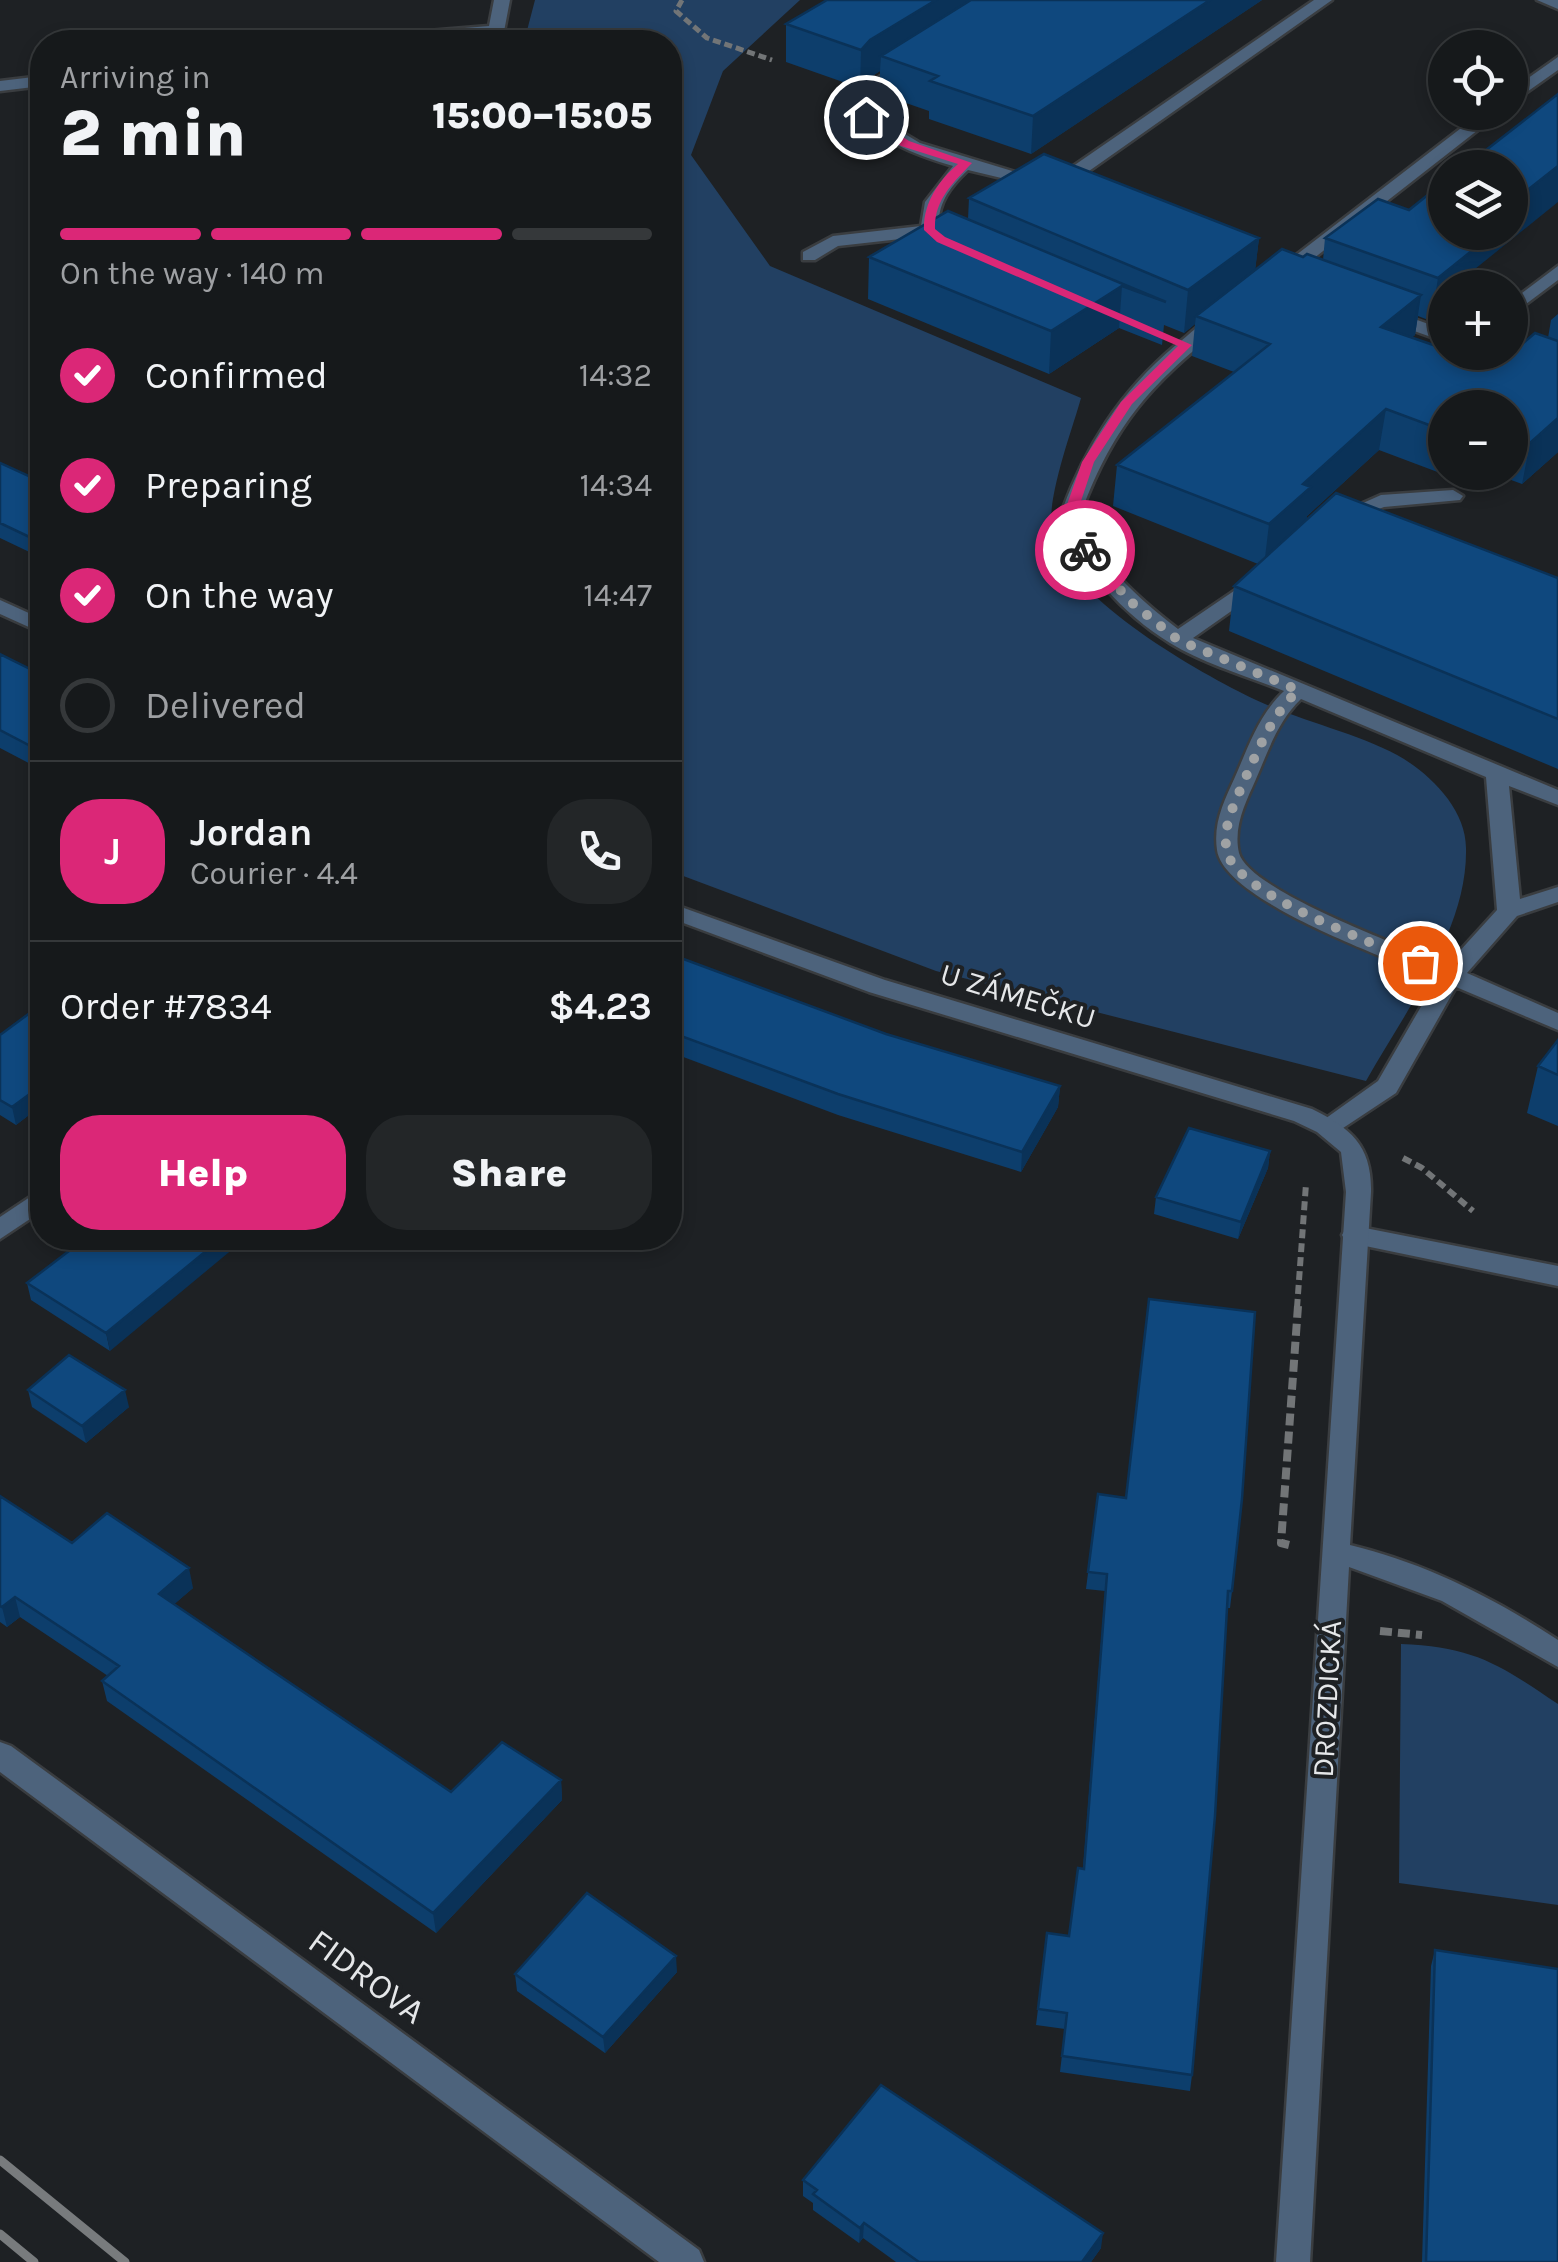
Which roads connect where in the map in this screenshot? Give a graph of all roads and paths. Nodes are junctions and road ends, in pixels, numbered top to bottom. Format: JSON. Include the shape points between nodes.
{"nodes":[{"id":1,"x":502,"y":0,"type":"edge"},
{"id":2,"x":682,"y":0,"type":"edge"},
{"id":3,"x":1324,"y":0,"type":"edge"},
{"id":4,"x":1545,"y":0,"type":"edge"},
{"id":5,"x":1558,"y":4,"type":"edge"},
{"id":6,"x":496,"y":30,"type":"edge"},
{"id":7,"x":932,"y":49,"type":"edge"},
{"id":8,"x":772,"y":60,"type":"dead end"},
{"id":9,"x":1558,"y":62,"type":"edge"},
{"id":10,"x":30,"y":82,"type":"edge"},
{"id":11,"x":1528,"y":85,"type":"edge"},
{"id":12,"x":0,"y":86,"type":"edge"},
{"id":13,"x":1469,"y":130,"type":"edge"},
{"id":14,"x":966,"y":163,"type":"junction"},
{"id":15,"x":1056,"y":186,"type":"junction"},
{"id":16,"x":1075,"y":193,"type":"edge"},
{"id":17,"x":930,"y":230,"type":"junction"},
{"id":18,"x":966,"y":252,"type":"edge"},
{"id":19,"x":808,"y":256,"type":"dead end"},
{"id":20,"x":1558,"y":271,"type":"edge"},
{"id":21,"x":1277,"y":279,"type":"edge"},
{"id":22,"x":1528,"y":296,"type":"edge"},
{"id":23,"x":1371,"y":309,"type":"edge"},
{"id":24,"x":1233,"y":310,"type":"edge"},
{"id":25,"x":1428,"y":330,"type":"edge"},
{"id":26,"x":1528,"y":365,"type":"edge"},
{"id":27,"x":1558,"y":376,"type":"edge"},
{"id":28,"x":1453,"y":496,"type":"dead end"},
{"id":29,"x":1318,"y":533,"type":"edge"},
{"id":30,"x":1281,"y":566,"type":"edge"},
{"id":31,"x":0,"y":606,"type":"edge"},
{"id":32,"x":30,"y":621,"type":"edge"},
{"id":33,"x":1178,"y":640,"type":"junction"},
{"id":34,"x":1298,"y":690,"type":"junction"},
{"id":35,"x":1496,"y":772,"type":"junction"},
{"id":36,"x":1558,"y":798,"type":"edge"},
{"id":37,"x":1558,"y":894,"type":"edge"},
{"id":38,"x":1509,"y":911,"type":"junction"},
{"id":39,"x":682,"y":914,"type":"edge"},
{"id":40,"x":1450,"y":976,"type":"junction"},
{"id":41,"x":1558,"y":1022,"type":"edge"},
{"id":42,"x":1340,"y":1133,"type":"junction"},
{"id":43,"x":1307,"y":1174,"type":"dead end"},
{"id":44,"x":30,"y":1207,"type":"edge"},
{"id":45,"x":1478,"y":1215,"type":"dead end"},
{"id":46,"x":0,"y":1230,"type":"edge"},
{"id":47,"x":1355,"y":1235,"type":"junction"},
{"id":48,"x":1558,"y":1276,"type":"edge"},
{"id":49,"x":1336,"y":1553,"type":"junction"},
{"id":50,"x":1558,"y":1655,"type":"edge"},
{"id":51,"x":0,"y":1755,"type":"edge"},
{"id":52,"x":686,"y":2262,"type":"edge"},
{"id":53,"x":1293,"y":2262,"type":"edge"}],
"edges":[{"from":1,"to":6,"type":"street"},
{"from":2,"to":8,"type":"path","via":[[676,11],[708,38]]},
{"from":3,"to":15,"type":"street"},
{"from":4,"to":5,"type":"street"},
{"from":7,"to":14,"type":"street","via":[[877,84],[861,106],[879,129]]},
{"from":9,"to":11,"type":"street"},
{"from":10,"to":12,"type":"street"},
{"from":13,"to":21,"type":"street"},
{"from":14,"to":15,"type":"street"},
{"from":14,"to":17,"type":"street","via":[[929,212]]},
{"from":15,"to":16,"type":"street"},
{"from":17,"to":18,"type":"street"},
{"from":17,"to":19,"type":"street","via":[[833,241]]},
{"from":20,"to":22,"type":"street"},
{"from":23,"to":25,"type":"street"},
{"from":24,"to":33,"type":"street","via":[[1177,341],[1146,380],[1088,462],[1070,516],[1100,569]]},
{"from":26,"to":27,"type":"street"},
{"from":28,"to":29,"type":"street","via":[[1381,501],[1350,511]]},
{"from":30,"to":33,"type":"street"},
{"from":31,"to":32,"type":"street"},
{"from":33,"to":34,"type":"street"},
{"from":34,"to":35,"type":"street"},
{"from":34,"to":40,"type":"street","via":[[1274,713],[1228,818],[1228,854],[1244,880],[1296,909]]},
{"from":35,"to":36,"type":"street"},
{"from":35,"to":38,"type":"street"},
{"from":37,"to":38,"type":"street"},
{"from":38,"to":40,"type":"street"},
{"from":39,"to":42,"type":"street","name":"U ZÁMEČKU","via":[[877,986],[1303,1115]]},
{"from":40,"to":41,"type":"street"},
{"from":40,"to":42,"type":"street","via":[[1387,1087]]},
{"from":42,"to":45,"type":"path","via":[[1411,1162]]},
{"from":42,"to":47,"type":"street","name":"DROZDICKÁ","via":[[1358,1168]]},
{"from":43,"to":49,"type":"path","via":[[1281,1543]]},
{"from":44,"to":46,"type":"street"},
{"from":47,"to":48,"type":"street"},
{"from":47,"to":49,"type":"street","name":"DROZDICKÁ"},
{"from":49,"to":50,"type":"street","via":[[1434,1585]]},
{"from":49,"to":53,"type":"street","name":"DROZDICKÁ"},
{"from":51,"to":52,"type":"street","name":"FIDROVA"}]}
